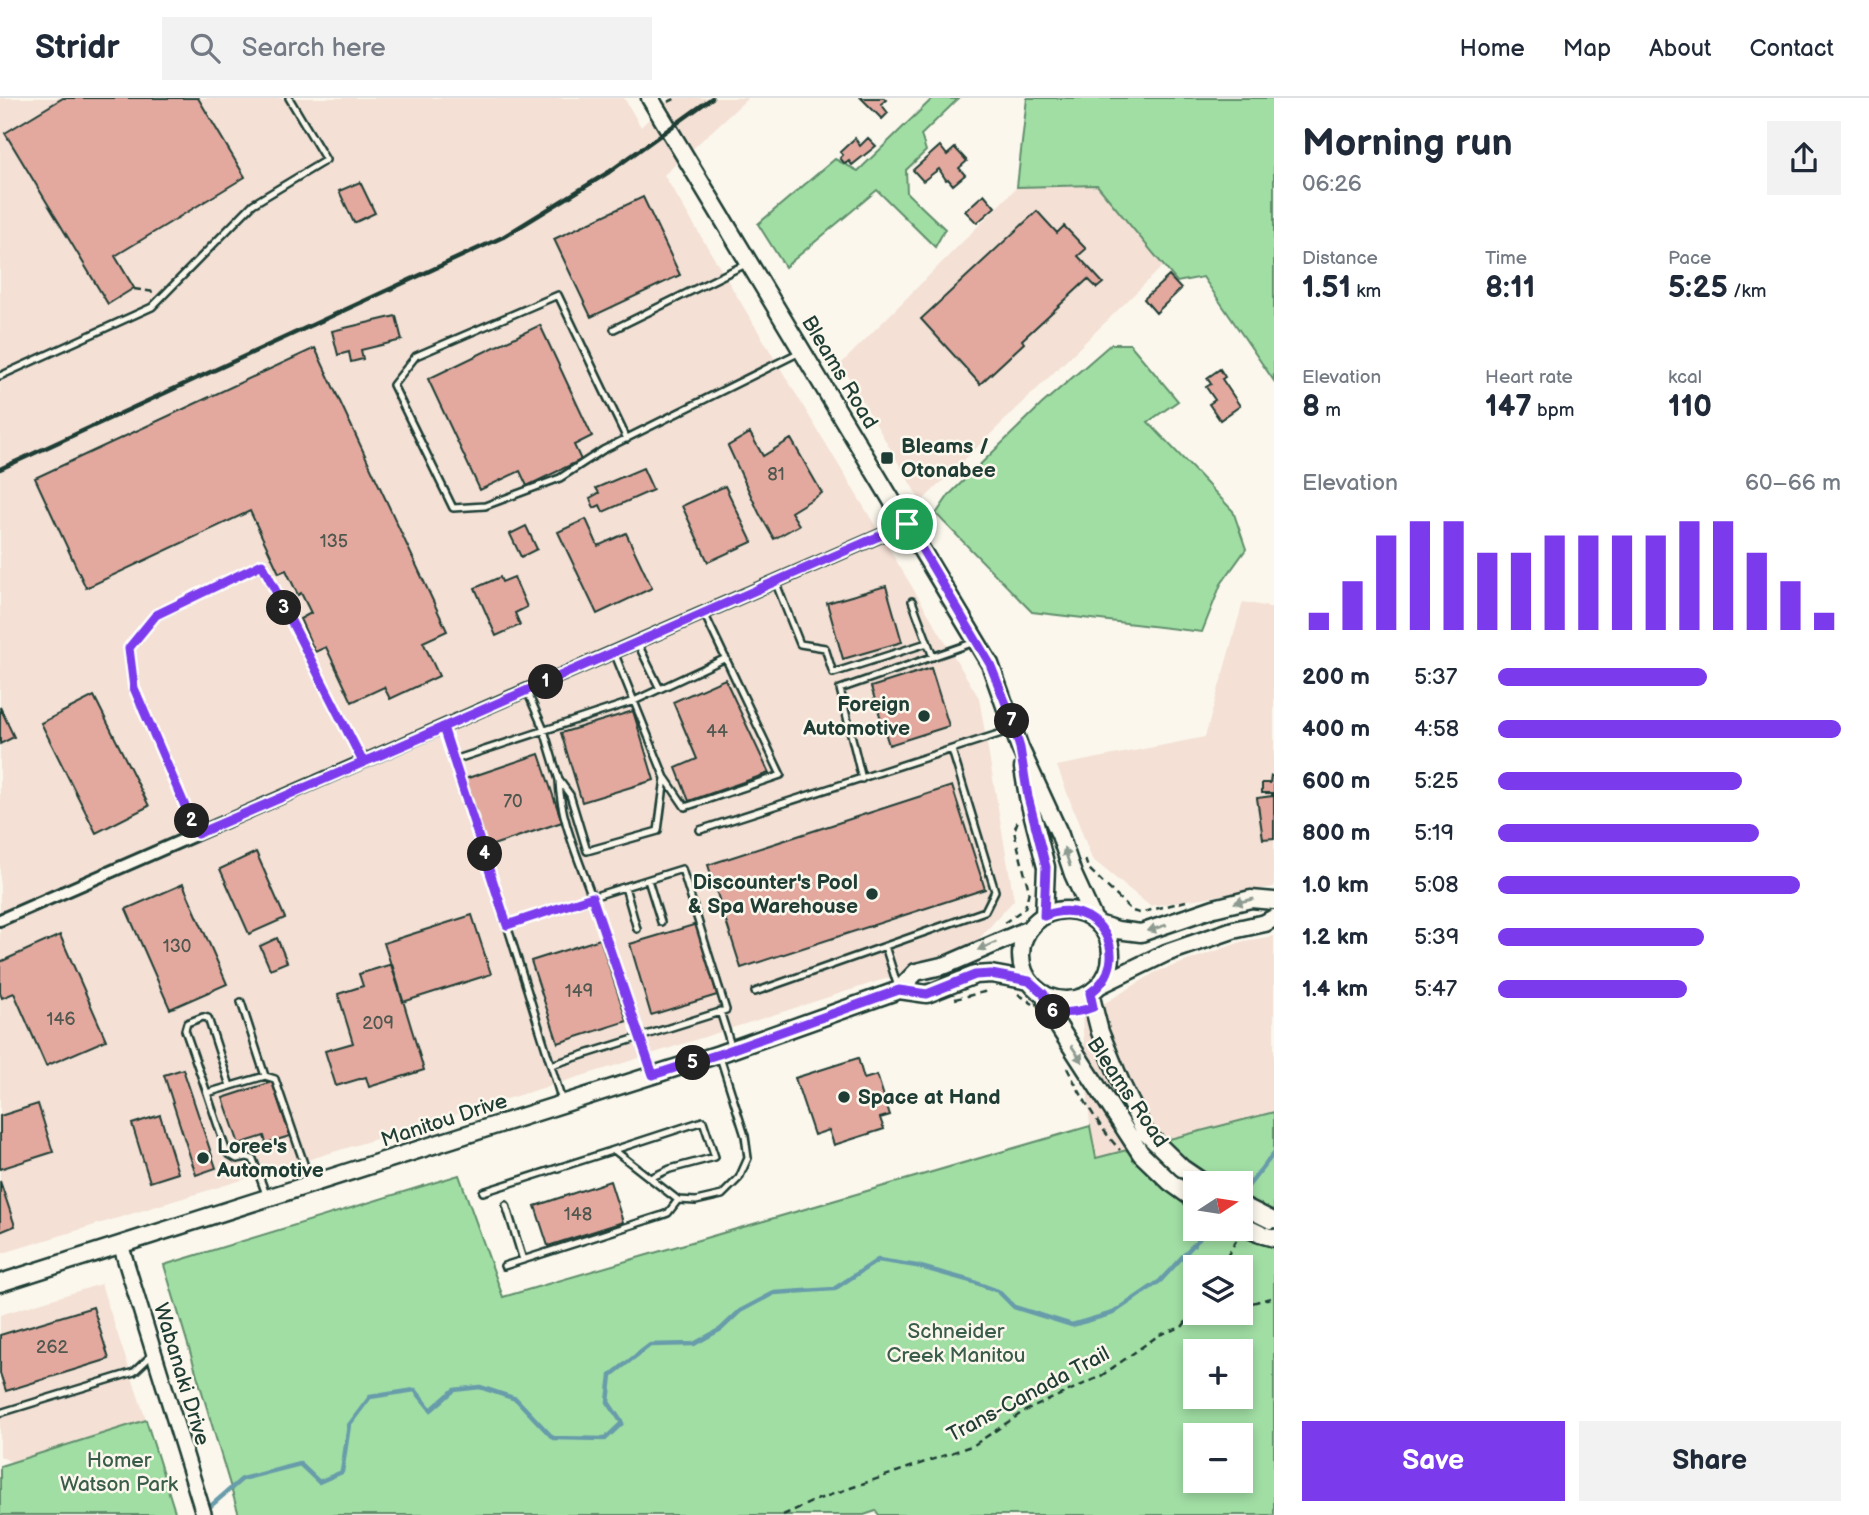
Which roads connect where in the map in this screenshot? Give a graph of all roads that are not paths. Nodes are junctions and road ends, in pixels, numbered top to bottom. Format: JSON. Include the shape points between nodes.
{"nodes":[{"id":1,"x":289,"y":98,"type":"edge"},
{"id":2,"x":650,"y":98,"type":"edge"},
{"id":3,"x":749,"y":262,"type":"junction"},
{"id":4,"x":614,"y":329,"type":"dead end"},
{"id":5,"x":802,"y":351,"type":"junction"},
{"id":6,"x":0,"y":376,"type":"edge"},
{"id":7,"x":627,"y":439,"type":"junction"},
{"id":8,"x":907,"y":524,"type":"junction"},
{"id":9,"x":775,"y":581,"type":"junction"},
{"id":10,"x":912,"y":601,"type":"dead end"},
{"id":11,"x":704,"y":612,"type":"junction"},
{"id":12,"x":637,"y":642,"type":"junction"},
{"id":13,"x":977,"y":642,"type":"junction"},
{"id":14,"x":927,"y":643,"type":"junction"},
{"id":15,"x":614,"y":652,"type":"junction"},
{"id":16,"x":933,"y":657,"type":"junction"},
{"id":17,"x":726,"y":658,"type":"junction"},
{"id":18,"x":660,"y":689,"type":"junction"},
{"id":19,"x":527,"y":691,"type":"junction"},
{"id":20,"x":634,"y":701,"type":"junction"},
{"id":21,"x":443,"y":727,"type":"junction"},
{"id":22,"x":1014,"y":729,"type":"junction"},
{"id":23,"x":544,"y":730,"type":"junction"},
{"id":24,"x":1020,"y":748,"type":"junction"},
{"id":25,"x":952,"y":750,"type":"junction"},
{"id":26,"x":454,"y":760,"type":"junction"},
{"id":27,"x":363,"y":762,"type":"junction"},
{"id":28,"x":665,"y":778,"type":"junction"},
{"id":29,"x":862,"y":779,"type":"junction"},
{"id":30,"x":559,"y":780,"type":"junction"},
{"id":31,"x":700,"y":830,"type":"dead end"},
{"id":32,"x":197,"y":834,"type":"junction"},
{"id":33,"x":648,"y":880,"type":"junction"},
{"id":34,"x":625,"y":887,"type":"junction"},
{"id":35,"x":592,"y":897,"type":"junction"},
{"id":36,"x":1274,"y":901,"type":"edge"},
{"id":37,"x":1044,"y":916,"type":"junction"},
{"id":38,"x":1274,"y":918,"type":"edge"},
{"id":39,"x":0,"y":920,"type":"edge"},
{"id":40,"x":661,"y":922,"type":"dead end"},
{"id":41,"x":1096,"y":922,"type":"junction"},
{"id":42,"x":507,"y":925,"type":"junction"},
{"id":43,"x":637,"y":929,"type":"dead end"},
{"id":44,"x":1029,"y":929,"type":"junction"},
{"id":45,"x":885,"y":946,"type":"junction"},
{"id":46,"x":1029,"y":981,"type":"junction"},
{"id":47,"x":899,"y":990,"type":"junction"},
{"id":48,"x":755,"y":992,"type":"dead end"},
{"id":49,"x":1044,"y":994,"type":"junction"},
{"id":50,"x":1094,"y":995,"type":"junction"},
{"id":51,"x":241,"y":1002,"type":"dead end"},
{"id":52,"x":720,"y":1012,"type":"junction"},
{"id":53,"x":640,"y":1035,"type":"junction"},
{"id":54,"x":726,"y":1052,"type":"junction"},
{"id":55,"x":551,"y":1065,"type":"junction"},
{"id":56,"x":653,"y":1075,"type":"junction"},
{"id":57,"x":265,"y":1076,"type":"junction"},
{"id":58,"x":230,"y":1086,"type":"junction"},
{"id":59,"x":207,"y":1093,"type":"junction"},
{"id":60,"x":563,"y":1104,"type":"junction"},
{"id":61,"x":614,"y":1150,"type":"junction"},
{"id":62,"x":1186,"y":1171,"type":"edge"},
{"id":63,"x":650,"y":1178,"type":"junction"},
{"id":64,"x":311,"y":1184,"type":"junction"},
{"id":65,"x":1183,"y":1191,"type":"edge"},
{"id":66,"x":483,"y":1192,"type":"dead end"},
{"id":67,"x":267,"y":1198,"type":"junction"},
{"id":68,"x":678,"y":1200,"type":"junction"},
{"id":69,"x":506,"y":1205,"type":"dead end"},
{"id":70,"x":1253,"y":1211,"type":"edge"},
{"id":71,"x":1272,"y":1220,"type":"edge"},
{"id":72,"x":121,"y":1246,"type":"junction"},
{"id":73,"x":523,"y":1260,"type":"junction"},
{"id":74,"x":504,"y":1266,"type":"dead end"},
{"id":75,"x":0,"y":1283,"type":"edge"},
{"id":76,"x":154,"y":1353,"type":"junction"},
{"id":77,"x":0,"y":1413,"type":"edge"},
{"id":78,"x":204,"y":1515,"type":"edge"}],
"edges":[{"from":1,"to":6,"type":"lane","via":[[326,160],[253,204],[152,307]]},
{"from":2,"to":3,"type":"main road","name":"Bleams Road"},
{"from":3,"to":4,"type":"lane"},
{"from":3,"to":5,"type":"main road","name":"Bleams Road"},
{"from":5,"to":7,"type":"lane"},
{"from":5,"to":8,"type":"main road","name":"Bleams Road"},
{"from":7,"to":7,"type":"lane","via":[[561,478],[485,506],[453,508],[393,385],[416,356],[558,295]]},
{"from":8,"to":9,"type":"street"},
{"from":8,"to":13,"type":"main road","name":"Bleams Road"},
{"from":9,"to":11,"type":"street"},
{"from":9,"to":14,"type":"lane","via":[[800,644],[825,648],[833,673]]},
{"from":10,"to":14,"type":"lane"},
{"from":11,"to":12,"type":"street"},
{"from":11,"to":17,"type":"lane"},
{"from":12,"to":15,"type":"street"},
{"from":12,"to":18,"type":"lane"},
{"from":13,"to":16,"type":"lane"},
{"from":13,"to":22,"type":"main road","name":"Bleams Road"},
{"from":14,"to":16,"type":"lane"},
{"from":15,"to":19,"type":"street"},
{"from":15,"to":20,"type":"lane"},
{"from":16,"to":29,"type":"lane","via":[[840,689]]},
{"from":17,"to":18,"type":"lane"},
{"from":17,"to":28,"type":"lane","via":[[781,775],[685,807]]},
{"from":18,"to":20,"type":"lane"},
{"from":19,"to":21,"type":"street"},
{"from":19,"to":23,"type":"lane"},
{"from":20,"to":23,"type":"lane"},
{"from":20,"to":28,"type":"lane"},
{"from":21,"to":26,"type":"lane"},
{"from":21,"to":27,"type":"street"},
{"from":22,"to":24,"type":"main road","name":"Bleams Road"},
{"from":22,"to":25,"type":"lane"},
{"from":23,"to":26,"type":"lane"},
{"from":23,"to":30,"type":"lane"},
{"from":24,"to":37,"type":"main road","name":"Bleams Road","via":[[1046,867]]},
{"from":41,"to":24,"type":"main road","name":"Bleams Road","one_way":true},
{"from":25,"to":29,"type":"lane"},
{"from":25,"to":45,"type":"lane","via":[[995,891],[985,911]]},
{"from":26,"to":42,"type":"lane"},
{"from":27,"to":32,"type":"street"},
{"from":27,"to":32,"type":"lane","via":[[262,564],[156,615],[129,648],[134,688]]},
{"from":28,"to":30,"type":"lane","via":[[658,831],[587,851],[570,795]]},
{"from":29,"to":31,"type":"lane"},
{"from":30,"to":35,"type":"lane","via":[[566,822]]},
{"from":32,"to":39,"type":"street"},
{"from":33,"to":34,"type":"lane"},
{"from":33,"to":40,"type":"lane"},
{"from":33,"to":52,"type":"lane","via":[[682,869],[726,1010]]},
{"from":34,"to":35,"type":"lane"},
{"from":34,"to":43,"type":"lane"},
{"from":35,"to":42,"type":"lane"},
{"from":35,"to":53,"type":"lane"},
{"from":36,"to":41,"type":"main road","one_way":true,"via":[[1251,899],[1141,933]]},
{"from":37,"to":41,"type":"main road","via":[[1069,910]]},
{"from":37,"to":44,"type":"main road"},
{"from":38,"to":50,"type":"main road","via":[[1166,953]]},
{"from":41,"to":50,"type":"main road","via":[[1107,937],[1111,954]]},
{"from":42,"to":55,"type":"lane"},
{"from":44,"to":46,"type":"main road","via":[[1021,959]]},
{"from":44,"to":47,"type":"main road","name":"Manitou Drive","one_way":true,"via":[[946,965],[916,972]]},
{"from":45,"to":47,"type":"lane"},
{"from":45,"to":48,"type":"lane"},
{"from":46,"to":47,"type":"main road","name":"Manitou Drive","via":[[975,975],[927,994]]},
{"from":46,"to":49,"type":"main road"},
{"from":47,"to":54,"type":"main road","name":"Manitou Drive"},
{"from":49,"to":50,"type":"main road","via":[[1067,1000]]},
{"from":49,"to":65,"type":"main road","name":"Bleams Road","one_way":true,"via":[[1049,1011],[1141,1154]]},
{"from":50,"to":62,"type":"main road","name":"Bleams Road","via":[[1100,1032],[1145,1132]]},
{"from":51,"to":57,"type":"lane"},
{"from":52,"to":53,"type":"lane"},
{"from":52,"to":54,"type":"lane"},
{"from":53,"to":55,"type":"lane"},
{"from":53,"to":56,"type":"lane"},
{"from":54,"to":56,"type":"main road","name":"Manitou Drive"},
{"from":54,"to":68,"type":"lane","via":[[748,1158],[739,1178],[722,1195]]},
{"from":55,"to":60,"type":"lane"},
{"from":56,"to":60,"type":"main road","name":"Manitou Drive"},
{"from":57,"to":58,"type":"lane"},
{"from":57,"to":64,"type":"lane","via":[[278,1082]]},
{"from":58,"to":59,"type":"lane"},
{"from":58,"to":59,"type":"lane","via":[[208,1018],[203,1017],[187,1023],[185,1030]]},
{"from":59,"to":67,"type":"lane","via":[[227,1153],[237,1159],[253,1159]]},
{"from":60,"to":64,"type":"main road","name":"Manitou Drive"},
{"from":61,"to":63,"type":"lane"},
{"from":61,"to":63,"type":"lane","via":[[703,1121],[715,1157]]},
{"from":61,"to":66,"type":"lane"},
{"from":63,"to":68,"type":"lane"},
{"from":64,"to":67,"type":"main road","name":"Manitou Drive"},
{"from":67,"to":72,"type":"main road","name":"Manitou Drive"},
{"from":68,"to":73,"type":"lane","via":[[668,1213]]},
{"from":69,"to":73,"type":"lane"},
{"from":70,"to":71,"type":"main road","bridge":true},
{"from":72,"to":75,"type":"main road","name":"Manitou Drive"},
{"from":72,"to":76,"type":"street","name":"Wabanaki Drive"},
{"from":73,"to":74,"type":"lane"},
{"from":76,"to":77,"type":"lane","via":[[134,1372]]},
{"from":76,"to":78,"type":"street","name":"Wabanaki Drive"}]}
